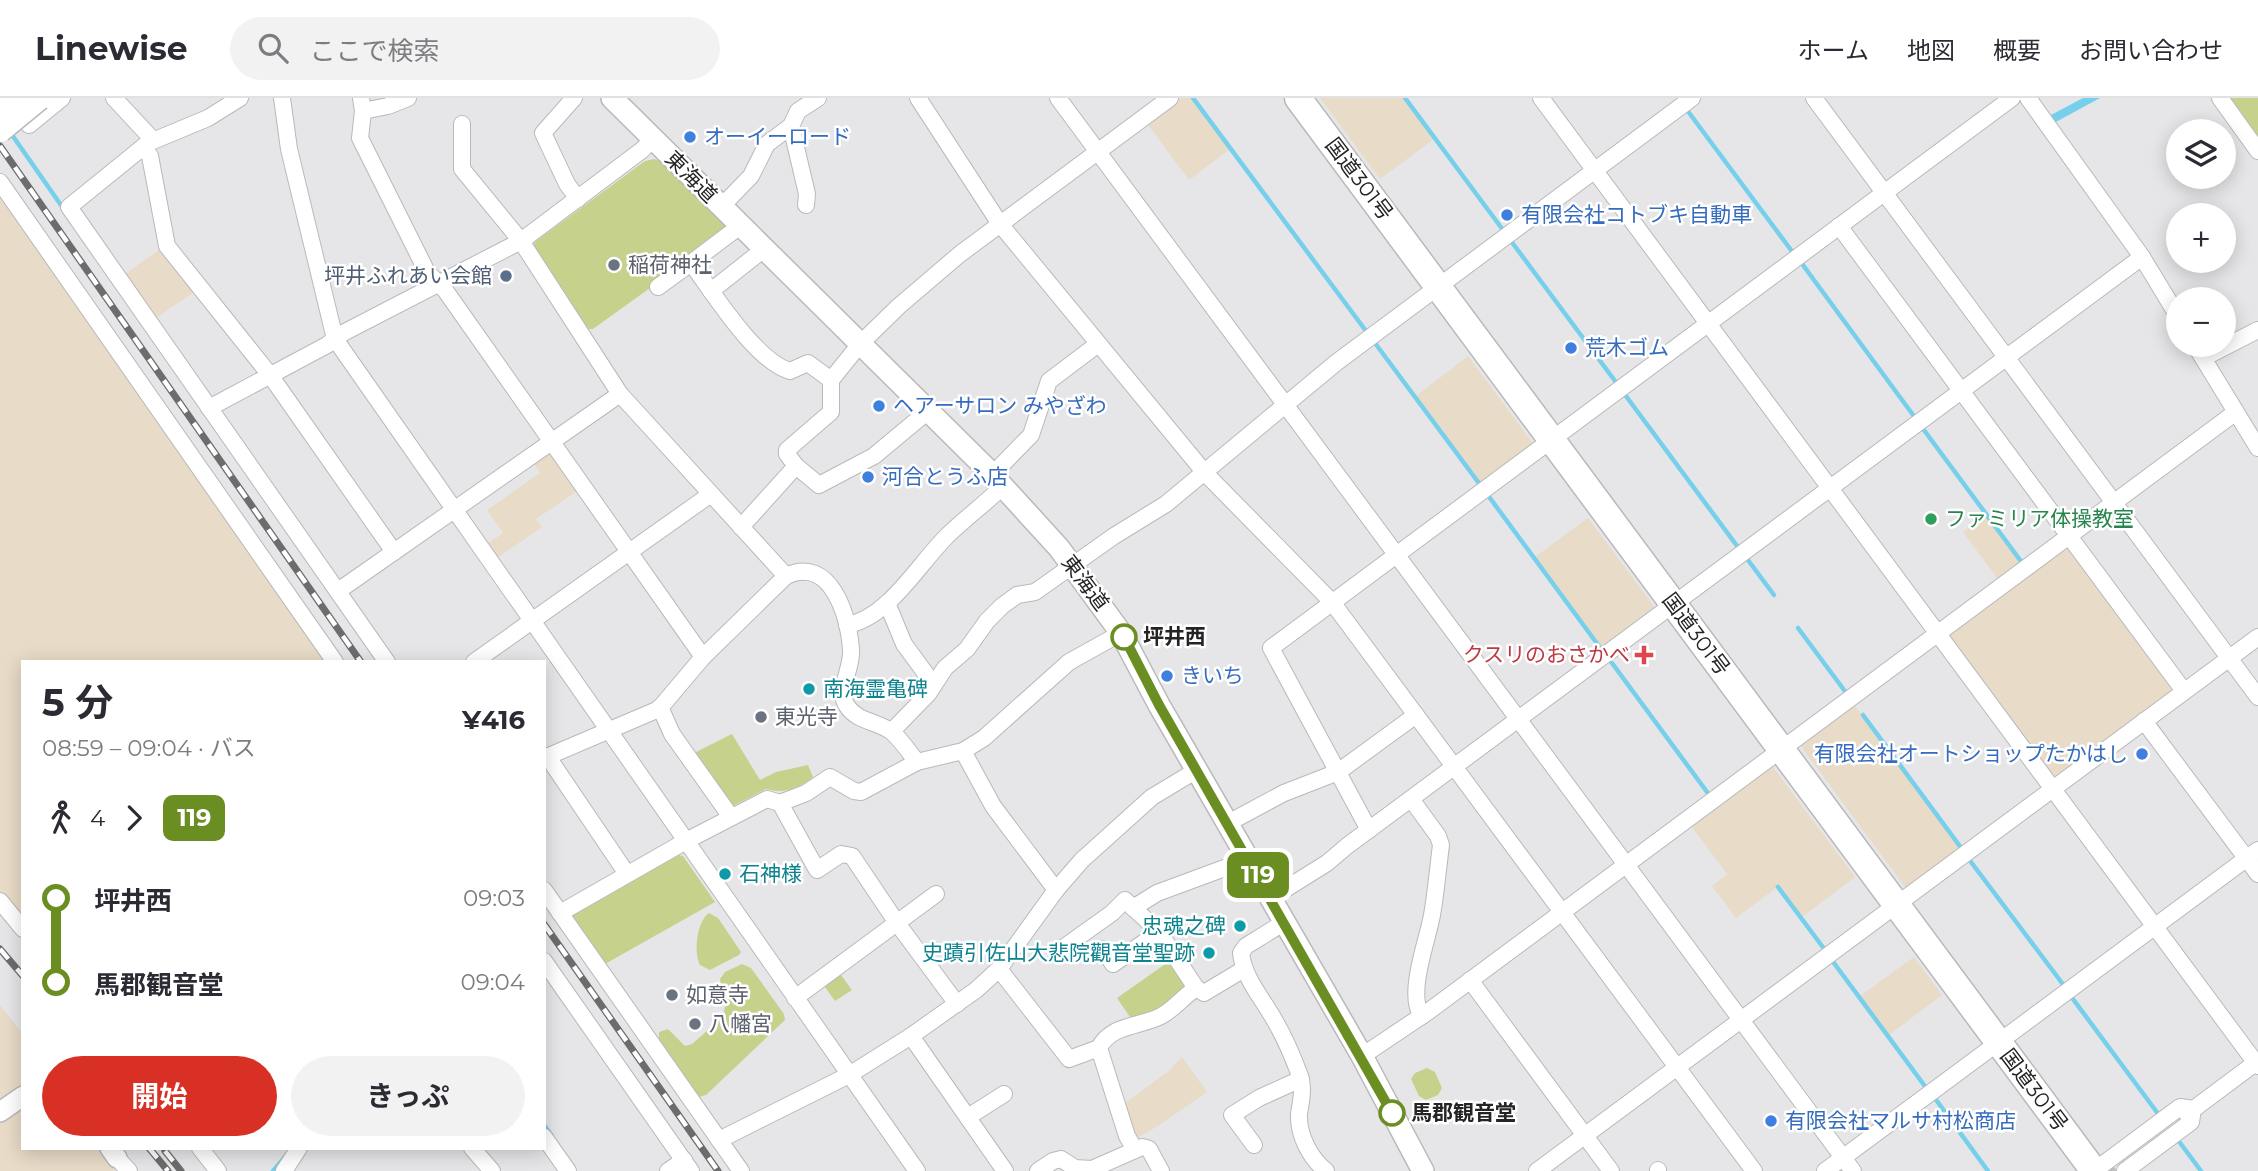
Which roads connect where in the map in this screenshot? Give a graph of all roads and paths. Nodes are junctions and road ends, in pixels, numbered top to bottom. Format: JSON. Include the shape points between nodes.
{"nodes":[{"id":1,"x":9,"y":98,"type":"edge"},
{"id":2,"x":39,"y":98,"type":"edge"},
{"id":3,"x":62,"y":98,"type":"edge"},
{"id":4,"x":114,"y":98,"type":"edge"},
{"id":5,"x":240,"y":98,"type":"edge"},
{"id":6,"x":282,"y":98,"type":"edge"},
{"id":7,"x":408,"y":98,"type":"edge"},
{"id":8,"x":574,"y":98,"type":"edge"},
{"id":9,"x":612,"y":98,"type":"edge"},
{"id":10,"x":818,"y":98,"type":"edge"},
{"id":11,"x":918,"y":98,"type":"edge"},
{"id":12,"x":1058,"y":98,"type":"edge"},
{"id":13,"x":1170,"y":98,"type":"edge"},
{"id":14,"x":1298,"y":98,"type":"edge"},
{"id":15,"x":1541,"y":98,"type":"edge"},
{"id":16,"x":1692,"y":98,"type":"edge"},
{"id":17,"x":1814,"y":98,"type":"edge"},
{"id":18,"x":2012,"y":98,"type":"edge"},
{"id":19,"x":2028,"y":98,"type":"edge"},
{"id":20,"x":2220,"y":98,"type":"edge"},
{"id":21,"x":362,"y":105,"type":"edge"},
{"id":22,"x":0,"y":107,"type":"edge"},
{"id":23,"x":793,"y":112,"type":"edge"},
{"id":24,"x":463,"y":124,"type":"dead end"},
{"id":25,"x":0,"y":130,"type":"edge"},
{"id":26,"x":653,"y":139,"type":"junction"},
{"id":27,"x":148,"y":144,"type":"junction"},
{"id":28,"x":2258,"y":151,"type":"edge"},
{"id":29,"x":1097,"y":152,"type":"junction"},
{"id":30,"x":1595,"y":170,"type":"junction"},
{"id":31,"x":0,"y":182,"type":"edge"},
{"id":32,"x":1884,"y":193,"type":"junction"},
{"id":33,"x":578,"y":198,"type":"junction"},
{"id":34,"x":807,"y":205,"type":"dead end"},
{"id":35,"x":722,"y":207,"type":"junction"},
{"id":36,"x":1000,"y":224,"type":"junction"},
{"id":37,"x":740,"y":226,"type":"junction"},
{"id":38,"x":1839,"y":226,"type":"junction"},
{"id":39,"x":521,"y":241,"type":"junction"},
{"id":40,"x":764,"y":249,"type":"junction"},
{"id":41,"x":2142,"y":257,"type":"junction"},
{"id":42,"x":691,"y":263,"type":"junction"},
{"id":43,"x":439,"y":284,"type":"junction"},
{"id":44,"x":658,"y":286,"type":"dead end"},
{"id":45,"x":1438,"y":286,"type":"junction"},
{"id":46,"x":712,"y":290,"type":"junction"},
{"id":47,"x":2166,"y":297,"type":"edge"},
{"id":48,"x":1708,"y":323,"type":"junction"},
{"id":49,"x":2258,"y":330,"type":"edge"},
{"id":50,"x":2236,"y":338,"type":"edge"},
{"id":51,"x":335,"y":339,"type":"junction"},
{"id":52,"x":860,"y":344,"type":"junction"},
{"id":53,"x":1098,"y":344,"type":"junction"},
{"id":54,"x":2203,"y":357,"type":"edge"},
{"id":55,"x":2006,"y":358,"type":"junction"},
{"id":56,"x":270,"y":374,"type":"junction"},
{"id":57,"x":831,"y":380,"type":"junction"},
{"id":58,"x":1962,"y":391,"type":"junction"},
{"id":59,"x":620,"y":394,"type":"junction"},
{"id":60,"x":1285,"y":405,"type":"junction"},
{"id":61,"x":209,"y":408,"type":"junction"},
{"id":62,"x":928,"y":411,"type":"junction"},
{"id":63,"x":2236,"y":412,"type":"junction"},
{"id":64,"x":1552,"y":439,"type":"junction"},
{"id":65,"x":552,"y":442,"type":"junction"},
{"id":66,"x":2258,"y":448,"type":"edge"},
{"id":67,"x":796,"y":466,"type":"junction"},
{"id":68,"x":1205,"y":473,"type":"junction"},
{"id":69,"x":998,"y":481,"type":"junction"},
{"id":70,"x":1830,"y":488,"type":"junction"},
{"id":71,"x":711,"y":494,"type":"junction"},
{"id":72,"x":2114,"y":503,"type":"junction"},
{"id":73,"x":454,"y":510,"type":"junction"},
{"id":74,"x":741,"y":527,"type":"junction"},
{"id":75,"x":2069,"y":536,"type":"junction"},
{"id":76,"x":394,"y":552,"type":"junction"},
{"id":77,"x":629,"y":553,"type":"junction"},
{"id":78,"x":1396,"y":555,"type":"junction"},
{"id":79,"x":1073,"y":566,"type":"junction"},
{"id":80,"x":786,"y":576,"type":"junction"},
{"id":81,"x":338,"y":591,"type":"junction"},
{"id":82,"x":1332,"y":602,"type":"junction"},
{"id":83,"x":887,"y":603,"type":"junction"},
{"id":84,"x":1674,"y":604,"type":"junction"},
{"id":85,"x":532,"y":621,"type":"junction"},
{"id":86,"x":847,"y":625,"type":"junction"},
{"id":87,"x":1121,"y":633,"type":"junction"},
{"id":88,"x":1938,"y":634,"type":"junction"},
{"id":89,"x":2258,"y":637,"type":"edge"},
{"id":90,"x":703,"y":657,"type":"junction"},
{"id":91,"x":2229,"y":658,"type":"junction"},
{"id":92,"x":334,"y":660,"type":"edge"},
{"id":93,"x":386,"y":660,"type":"edge"},
{"id":94,"x":477,"y":660,"type":"edge"},
{"id":95,"x":934,"y":685,"type":"junction"},
{"id":96,"x":2184,"y":691,"type":"junction"},
{"id":97,"x":2258,"y":697,"type":"edge"},
{"id":98,"x":660,"y":707,"type":"junction"},
{"id":99,"x":1416,"y":715,"type":"junction"},
{"id":100,"x":1518,"y":719,"type":"junction"},
{"id":101,"x":2144,"y":721,"type":"junction"},
{"id":102,"x":608,"y":731,"type":"junction"},
{"id":103,"x":892,"y":731,"type":"junction"},
{"id":104,"x":1782,"y":749,"type":"junction"},
{"id":105,"x":963,"y":751,"type":"junction"},
{"id":106,"x":547,"y":757,"type":"edge"},
{"id":107,"x":917,"y":762,"type":"junction"},
{"id":108,"x":1454,"y":767,"type":"junction"},
{"id":109,"x":1197,"y":770,"type":"junction"},
{"id":110,"x":1338,"y":772,"type":"junction"},
{"id":111,"x":2053,"y":789,"type":"junction"},
{"id":112,"x":1411,"y":799,"type":"junction"},
{"id":113,"x":780,"y":803,"type":"junction"},
{"id":114,"x":731,"y":817,"type":"junction"},
{"id":115,"x":1228,"y":823,"type":"junction"},
{"id":116,"x":1369,"y":830,"type":"junction"},
{"id":117,"x":686,"y":841,"type":"junction"},
{"id":118,"x":2252,"y":854,"type":"edge"},
{"id":119,"x":1249,"y":859,"type":"junction"},
{"id":120,"x":1626,"y":864,"type":"junction"},
{"id":121,"x":628,"y":874,"type":"junction"},
{"id":122,"x":2258,"y":874,"type":"edge"},
{"id":123,"x":1056,"y":890,"type":"junction"},
{"id":124,"x":546,"y":893,"type":"edge"},
{"id":125,"x":936,"y":894,"type":"dead end"},
{"id":126,"x":1271,"y":898,"type":"junction"},
{"id":127,"x":0,"y":901,"type":"edge"},
{"id":128,"x":1896,"y":904,"type":"junction"},
{"id":129,"x":1133,"y":908,"type":"junction"},
{"id":130,"x":1562,"y":912,"type":"junction"},
{"id":131,"x":560,"y":913,"type":"junction"},
{"id":132,"x":1285,"y":922,"type":"junction"},
{"id":133,"x":897,"y":923,"type":"junction"},
{"id":134,"x":2155,"y":926,"type":"junction"},
{"id":135,"x":21,"y":927,"type":"edge"},
{"id":136,"x":1159,"y":932,"type":"junction"},
{"id":137,"x":1063,"y":948,"type":"dead end"},
{"id":138,"x":1103,"y":949,"type":"dead end"},
{"id":139,"x":546,"y":964,"type":"edge"},
{"id":140,"x":999,"y":969,"type":"junction"},
{"id":141,"x":1244,"y":969,"type":"junction"},
{"id":142,"x":1470,"y":980,"type":"junction"},
{"id":143,"x":1196,"y":988,"type":"junction"},
{"id":144,"x":795,"y":998,"type":"junction"},
{"id":145,"x":957,"y":1004,"type":"junction"},
{"id":146,"x":1422,"y":1016,"type":"junction"},
{"id":147,"x":1741,"y":1020,"type":"junction"},
{"id":148,"x":911,"y":1036,"type":"junction"},
{"id":149,"x":1999,"y":1042,"type":"junction"},
{"id":150,"x":1099,"y":1048,"type":"junction"},
{"id":151,"x":1362,"y":1056,"type":"junction"},
{"id":152,"x":2257,"y":1063,"type":"edge"},
{"id":153,"x":1677,"y":1067,"type":"junction"},
{"id":154,"x":849,"y":1075,"type":"junction"},
{"id":155,"x":1301,"y":1079,"type":"junction"},
{"id":156,"x":1004,"y":1094,"type":"dead end"},
{"id":157,"x":21,"y":1097,"type":"edge"},
{"id":158,"x":2193,"y":1109,"type":"junction"},
{"id":159,"x":0,"y":1112,"type":"edge"},
{"id":160,"x":968,"y":1118,"type":"junction"},
{"id":161,"x":1585,"y":1136,"type":"junction"},
{"id":162,"x":546,"y":1140,"type":"edge"},
{"id":163,"x":719,"y":1140,"type":"junction"},
{"id":164,"x":1254,"y":1145,"type":"dead end"},
{"id":165,"x":202,"y":1150,"type":"edge"},
{"id":166,"x":298,"y":1150,"type":"edge"},
{"id":167,"x":473,"y":1150,"type":"edge"},
{"id":168,"x":1135,"y":1150,"type":"junction"},
{"id":169,"x":1848,"y":1164,"type":"edge"},
{"id":170,"x":688,"y":1166,"type":"edge"},
{"id":171,"x":2104,"y":1170,"type":"edge"},
{"id":172,"x":218,"y":1171,"type":"edge"},
{"id":173,"x":284,"y":1171,"type":"edge"},
{"id":174,"x":492,"y":1171,"type":"edge"},
{"id":175,"x":568,"y":1171,"type":"edge"},
{"id":176,"x":668,"y":1171,"type":"edge"},
{"id":177,"x":741,"y":1171,"type":"edge"},
{"id":178,"x":917,"y":1171,"type":"edge"},
{"id":179,"x":1005,"y":1171,"type":"edge"},
{"id":180,"x":1038,"y":1171,"type":"edge"},
{"id":181,"x":1161,"y":1171,"type":"edge"},
{"id":182,"x":1326,"y":1171,"type":"edge"},
{"id":183,"x":1423,"y":1171,"type":"edge"},
{"id":184,"x":1537,"y":1171,"type":"edge"},
{"id":185,"x":1611,"y":1171,"type":"edge"},
{"id":186,"x":1754,"y":1171,"type":"edge"},
{"id":187,"x":1825,"y":1171,"type":"edge"}],
"edges":[{"from":1,"to":3,"type":"street","via":[[29,125]]},
{"from":1,"to":22,"type":"main road","bridge":true},
{"from":2,"to":25,"type":"main road","bridge":true},
{"from":4,"to":27,"type":"street"},
{"from":5,"to":27,"type":"street","via":[[208,118]]},
{"from":6,"to":51,"type":"street","via":[[289,149]]},
{"from":7,"to":21,"type":"street","via":[[388,106]]},
{"from":8,"to":33,"type":"street","via":[[543,133]]},
{"from":9,"to":26,"type":"main road","name":"東海道"},
{"from":10,"to":23,"type":"street"},
{"from":11,"to":36,"type":"street"},
{"from":12,"to":29,"type":"street"},
{"from":13,"to":29,"type":"street"},
{"from":14,"to":45,"type":"highway","name":"国道301号"},
{"from":15,"to":30,"type":"street"},
{"from":16,"to":30,"type":"street"},
{"from":17,"to":32,"type":"street"},
{"from":18,"to":32,"type":"street"},
{"from":19,"to":41,"type":"street"},
{"from":20,"to":28,"type":"street"},
{"from":21,"to":43,"type":"street","via":[[360,138],[427,272]]},
{"from":23,"to":34,"type":"street"},
{"from":23,"to":35,"type":"street","via":[[767,144],[751,176]]},
{"from":24,"to":39,"type":"street","via":[[462,170]]},
{"from":26,"to":33,"type":"street"},
{"from":26,"to":35,"type":"main road","name":"東海道"},
{"from":27,"to":56,"type":"street","via":[[167,246]]},
{"from":27,"to":61,"type":"street","via":[[69,207]]},
{"from":29,"to":36,"type":"street"},
{"from":29,"to":60,"type":"street"},
{"from":30,"to":45,"type":"street"},
{"from":30,"to":48,"type":"street"},
{"from":31,"to":92,"type":"street"},
{"from":32,"to":38,"type":"street"},
{"from":32,"to":55,"type":"street"},
{"from":33,"to":39,"type":"street"},
{"from":35,"to":37,"type":"main road","name":"東海道"},
{"from":36,"to":52,"type":"street","via":[[929,279]]},
{"from":36,"to":53,"type":"street"},
{"from":37,"to":40,"type":"main road","name":"東海道"},
{"from":37,"to":42,"type":"street"},
{"from":38,"to":48,"type":"street"},
{"from":38,"to":58,"type":"street"},
{"from":39,"to":43,"type":"street"},
{"from":39,"to":59,"type":"street"},
{"from":40,"to":46,"type":"street"},
{"from":40,"to":52,"type":"main road","name":"東海道"},
{"from":41,"to":47,"type":"street"},
{"from":41,"to":55,"type":"street"},
{"from":42,"to":44,"type":"street"},
{"from":42,"to":46,"type":"street"},
{"from":43,"to":51,"type":"street"},
{"from":43,"to":65,"type":"street"},
{"from":45,"to":60,"type":"street"},
{"from":45,"to":64,"type":"highway","name":"国道301号"},
{"from":46,"to":57,"type":"street","via":[[749,340],[778,365],[790,371],[808,363]]},
{"from":48,"to":64,"type":"street"},
{"from":48,"to":70,"type":"street"},
{"from":49,"to":50,"type":"street"},
{"from":51,"to":56,"type":"street"},
{"from":51,"to":73,"type":"street"},
{"from":52,"to":57,"type":"street"},
{"from":52,"to":62,"type":"main road","name":"東海道"},
{"from":53,"to":68,"type":"street"},
{"from":53,"to":69,"type":"street","via":[[1049,381],[1031,435]]},
{"from":54,"to":63,"type":"street"},
{"from":55,"to":58,"type":"street"},
{"from":55,"to":72,"type":"street"},
{"from":56,"to":61,"type":"street"},
{"from":56,"to":76,"type":"street"},
{"from":57,"to":67,"type":"street","via":[[831,412],[787,450]]},
{"from":58,"to":70,"type":"street"},
{"from":58,"to":75,"type":"street"},
{"from":59,"to":65,"type":"street"},
{"from":59,"to":71,"type":"street"},
{"from":60,"to":68,"type":"street"},
{"from":60,"to":78,"type":"street"},
{"from":61,"to":81,"type":"street"},
{"from":62,"to":67,"type":"street","via":[[874,456],[819,485]]},
{"from":62,"to":69,"type":"main road","name":"東海道"},
{"from":63,"to":66,"type":"street"},
{"from":63,"to":72,"type":"street"},
{"from":64,"to":78,"type":"street"},
{"from":64,"to":84,"type":"highway","name":"国道301号"},
{"from":65,"to":73,"type":"street"},
{"from":65,"to":77,"type":"street"},
{"from":67,"to":74,"type":"street"},
{"from":68,"to":79,"type":"street"},
{"from":68,"to":82,"type":"street"},
{"from":69,"to":79,"type":"main road","name":"東海道"},
{"from":69,"to":83,"type":"street"},
{"from":70,"to":84,"type":"street"},
{"from":70,"to":88,"type":"street"},
{"from":71,"to":74,"type":"street"},
{"from":71,"to":77,"type":"street"},
{"from":72,"to":75,"type":"street"},
{"from":72,"to":91,"type":"street"},
{"from":73,"to":76,"type":"street"},
{"from":73,"to":85,"type":"street"},
{"from":74,"to":80,"type":"street"},
{"from":75,"to":88,"type":"street"},
{"from":75,"to":96,"type":"street"},
{"from":76,"to":81,"type":"street"},
{"from":77,"to":85,"type":"street"},
{"from":77,"to":90,"type":"street"},
{"from":78,"to":82,"type":"street"},
{"from":78,"to":100,"type":"street"},
{"from":79,"to":87,"type":"main road","name":"東海道"},
{"from":79,"to":95,"type":"street","via":[[1035,592],[1017,595],[1002,606]]},
{"from":80,"to":86,"type":"street","via":[[801,570],[816,573],[839,601]]},
{"from":80,"to":90,"type":"street"},
{"from":81,"to":93,"type":"street"},
{"from":82,"to":99,"type":"street"},
{"from":82,"to":110,"type":"street","via":[[1271,648]]},
{"from":83,"to":86,"type":"street"},
{"from":83,"to":95,"type":"street","via":[[904,644]]},
{"from":84,"to":100,"type":"street"},
{"from":84,"to":104,"type":"highway","name":"国道301号"},
{"from":85,"to":94,"type":"street"},
{"from":85,"to":102,"type":"street"},
{"from":86,"to":103,"type":"street","via":[[851,651],[843,700],[858,717]]},
{"from":87,"to":105,"type":"street","via":[[1069,662],[984,738]]},
{"from":87,"to":109,"type":"main road","name":"東海道"},
{"from":88,"to":104,"type":"street"},
{"from":88,"to":111,"type":"street"},
{"from":89,"to":91,"type":"street"},
{"from":90,"to":98,"type":"street"},
{"from":91,"to":96,"type":"street"},
{"from":91,"to":97,"type":"street"},
{"from":95,"to":103,"type":"street"},
{"from":96,"to":101,"type":"street"},
{"from":98,"to":102,"type":"street"},
{"from":98,"to":114,"type":"street","via":[[672,734]]},
{"from":99,"to":108,"type":"street"},
{"from":99,"to":110,"type":"street"},
{"from":100,"to":108,"type":"street"},
{"from":100,"to":120,"type":"street"},
{"from":101,"to":111,"type":"street"},
{"from":101,"to":118,"type":"street"},
{"from":102,"to":106,"type":"street"},
{"from":102,"to":117,"type":"street"},
{"from":103,"to":107,"type":"street"},
{"from":104,"to":120,"type":"street"},
{"from":104,"to":128,"type":"highway","name":"国道301号"},
{"from":105,"to":107,"type":"street"},
{"from":105,"to":123,"type":"street","via":[[993,806]]},
{"from":106,"to":121,"type":"street"},
{"from":107,"to":113,"type":"street","via":[[858,793],[830,777]]},
{"from":108,"to":112,"type":"street"},
{"from":108,"to":130,"type":"street"},
{"from":109,"to":115,"type":"main road","name":"東海道"},
{"from":109,"to":123,"type":"street","via":[[1161,790],[1123,822]]},
{"from":110,"to":115,"type":"street","via":[[1284,793]]},
{"from":110,"to":116,"type":"street"},
{"from":111,"to":128,"type":"street"},
{"from":111,"to":134,"type":"street"},
{"from":112,"to":116,"type":"street"},
{"from":112,"to":146,"type":"street","via":[[1441,845],[1433,914],[1417,985]]},
{"from":113,"to":114,"type":"street","via":[[767,799]]},
{"from":113,"to":133,"type":"street","via":[[817,870],[841,854],[852,856]]},
{"from":114,"to":117,"type":"street"},
{"from":115,"to":119,"type":"main road","name":"東海道"},
{"from":116,"to":126,"type":"street"},
{"from":117,"to":121,"type":"street"},
{"from":117,"to":144,"type":"street"},
{"from":118,"to":122,"type":"street"},
{"from":118,"to":134,"type":"street"},
{"from":119,"to":126,"type":"main road","name":"東海道"},
{"from":119,"to":129,"type":"street","via":[[1157,893]]},
{"from":120,"to":130,"type":"street"},
{"from":120,"to":147,"type":"street"},
{"from":121,"to":131,"type":"street"},
{"from":123,"to":140,"type":"street"},
{"from":124,"to":131,"type":"street"},
{"from":125,"to":133,"type":"street"},
{"from":126,"to":132,"type":"main road","name":"東海道"},
{"from":127,"to":135,"type":"street"},
{"from":128,"to":147,"type":"street"},
{"from":128,"to":149,"type":"highway","name":"国道301号"},
{"from":129,"to":136,"type":"street"},
{"from":129,"to":137,"type":"street","via":[[1125,900]]},
{"from":130,"to":142,"type":"street"},
{"from":130,"to":153,"type":"street"},
{"from":131,"to":163,"type":"street"},
{"from":132,"to":141,"type":"street","via":[[1243,949]]},
{"from":132,"to":151,"type":"main road","name":"東海道"},
{"from":133,"to":144,"type":"street"},
{"from":133,"to":145,"type":"street"},
{"from":134,"to":149,"type":"street"},
{"from":134,"to":152,"type":"street"},
{"from":136,"to":138,"type":"street","via":[[1113,964]]},
{"from":136,"to":143,"type":"street"},
{"from":139,"to":170,"type":"street"},
{"from":140,"to":145,"type":"street"},
{"from":140,"to":150,"type":"street","via":[[1069,1059]]},
{"from":141,"to":143,"type":"street","via":[[1204,993]]},
{"from":141,"to":155,"type":"street","via":[[1275,1021]]},
{"from":142,"to":146,"type":"street"},
{"from":142,"to":161,"type":"street"},
{"from":143,"to":150,"type":"street","via":[[1162,1016],[1123,1027]]},
{"from":144,"to":154,"type":"street"},
{"from":145,"to":148,"type":"street"},
{"from":146,"to":151,"type":"street"},
{"from":147,"to":153,"type":"street"},
{"from":147,"to":169,"type":"street"},
{"from":148,"to":154,"type":"street"},
{"from":148,"to":160,"type":"street"},
{"from":149,"to":169,"type":"street"},
{"from":149,"to":171,"type":"highway","name":"国道301号"},
{"from":150,"to":168,"type":"street"},
{"from":151,"to":183,"type":"main road","name":"東海道"},
{"from":152,"to":158,"type":"street"},
{"from":153,"to":161,"type":"street"},
{"from":153,"to":186,"type":"street"},
{"from":154,"to":163,"type":"street"},
{"from":154,"to":178,"type":"street"},
{"from":155,"to":164,"type":"street","via":[[1232,1115]]},
{"from":155,"to":182,"type":"street","via":[[1301,1132],[1314,1160]]},
{"from":156,"to":160,"type":"street"},
{"from":157,"to":159,"type":"street"},
{"from":158,"to":171,"type":"street","via":[[2180,1107]]},
{"from":158,"to":171,"type":"street","via":[[2191,1122]]},
{"from":160,"to":179,"type":"street"},
{"from":161,"to":184,"type":"street"},
{"from":161,"to":185,"type":"street"},
{"from":162,"to":175,"type":"street"},
{"from":163,"to":177,"type":"street"},
{"from":165,"to":172,"type":"street"},
{"from":166,"to":173,"type":"street"},
{"from":167,"to":174,"type":"street"},
{"from":168,"to":180,"type":"street","via":[[1092,1170],[1075,1168],[1061,1159]]},
{"from":168,"to":181,"type":"street","via":[[1149,1149]]},
{"from":169,"to":187,"type":"street"},
{"from":170,"to":176,"type":"street"}]}
